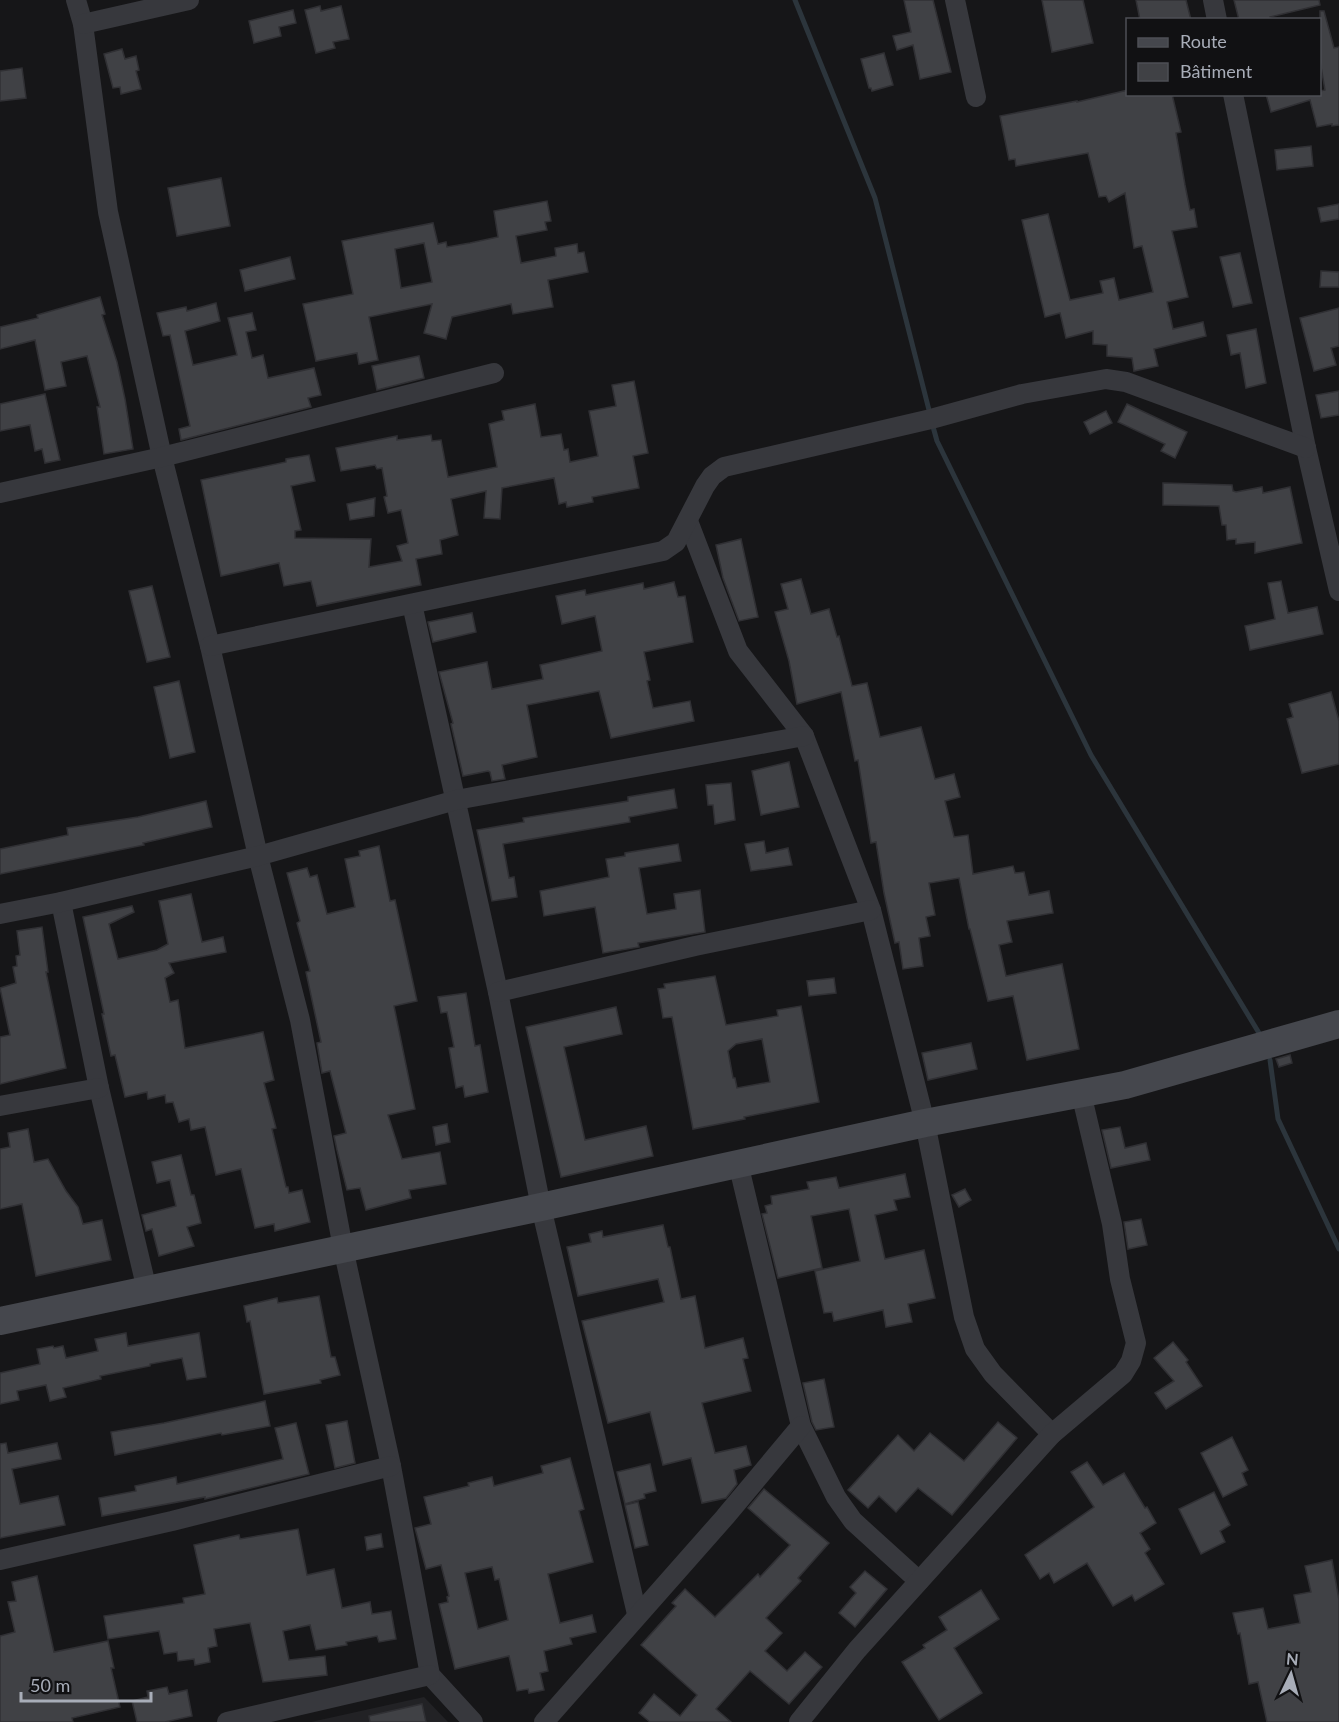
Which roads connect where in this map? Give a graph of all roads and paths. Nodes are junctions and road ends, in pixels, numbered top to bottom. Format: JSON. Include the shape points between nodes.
{"nodes":[{"id":1,"x":76,"y":0,"type":"edge"},
{"id":2,"x":189,"y":0,"type":"edge"},
{"id":3,"x":955,"y":0,"type":"edge"},
{"id":4,"x":1213,"y":0,"type":"edge"},
{"id":5,"x":1217,"y":18,"type":"edge"},
{"id":6,"x":83,"y":24,"type":"junction"},
{"id":7,"x":1233,"y":96,"type":"edge"},
{"id":8,"x":976,"y":97,"type":"dead end"},
{"id":9,"x":494,"y":373,"type":"dead end"},
{"id":10,"x":1306,"y":448,"type":"junction"},
{"id":11,"x":162,"y":458,"type":"junction"},
{"id":12,"x":0,"y":493,"type":"edge"},
{"id":13,"x":688,"y":521,"type":"junction"},
{"id":14,"x":1333,"y":533,"type":"edge"},
{"id":15,"x":1339,"y":591,"type":"edge"},
{"id":16,"x":412,"y":604,"type":"junction"},
{"id":17,"x":210,"y":646,"type":"junction"},
{"id":18,"x":804,"y":736,"type":"junction"},
{"id":19,"x":456,"y":800,"type":"junction"},
{"id":20,"x":258,"y":856,"type":"junction"},
{"id":21,"x":61,"y":902,"type":"junction"},
{"id":22,"x":871,"y":910,"type":"junction"},
{"id":23,"x":0,"y":914,"type":"edge"},
{"id":24,"x":498,"y":992,"type":"junction"},
{"id":25,"x":1339,"y":1024,"type":"edge"},
{"id":26,"x":99,"y":1088,"type":"junction"},
{"id":27,"x":1082,"y":1093,"type":"junction"},
{"id":28,"x":0,"y":1106,"type":"edge"},
{"id":29,"x":925,"y":1123,"type":"junction"},
{"id":30,"x":738,"y":1163,"type":"junction"},
{"id":31,"x":541,"y":1207,"type":"junction"},
{"id":32,"x":343,"y":1248,"type":"junction"},
{"id":33,"x":147,"y":1290,"type":"junction"},
{"id":34,"x":0,"y":1321,"type":"edge"},
{"id":35,"x":801,"y":1426,"type":"junction"},
{"id":36,"x":1052,"y":1434,"type":"junction"},
{"id":37,"x":391,"y":1466,"type":"junction"},
{"id":38,"x":0,"y":1560,"type":"edge"},
{"id":39,"x":919,"y":1581,"type":"junction"},
{"id":40,"x":637,"y":1614,"type":"junction"},
{"id":41,"x":430,"y":1675,"type":"junction"},
{"id":42,"x":227,"y":1722,"type":"edge"},
{"id":43,"x":473,"y":1722,"type":"edge"},
{"id":44,"x":544,"y":1722,"type":"edge"},
{"id":45,"x":799,"y":1722,"type":"edge"}],
"edges":[{"from":1,"to":6,"type":"street"},
{"from":2,"to":6,"type":"street"},
{"from":3,"to":8,"type":"street"},
{"from":4,"to":5,"type":"street"},
{"from":6,"to":11,"type":"street","via":[[108,212]]},
{"from":7,"to":10,"type":"street"},
{"from":9,"to":11,"type":"street"},
{"from":10,"to":13,"type":"street","via":[[1126,382],[1106,380],[1022,394],[724,466],[709,481]]},
{"from":10,"to":14,"type":"street"},
{"from":11,"to":12,"type":"street"},
{"from":11,"to":17,"type":"street"},
{"from":13,"to":16,"type":"street","via":[[676,542],[663,551]]},
{"from":13,"to":18,"type":"street","via":[[738,651]]},
{"from":14,"to":15,"type":"street"},
{"from":16,"to":17,"type":"street"},
{"from":16,"to":19,"type":"street"},
{"from":17,"to":20,"type":"street"},
{"from":18,"to":19,"type":"street"},
{"from":18,"to":22,"type":"street"},
{"from":19,"to":20,"type":"street"},
{"from":19,"to":24,"type":"street"},
{"from":20,"to":21,"type":"street"},
{"from":20,"to":32,"type":"street","via":[[300,1020]]},
{"from":21,"to":23,"type":"street"},
{"from":21,"to":26,"type":"street"},
{"from":22,"to":24,"type":"street"},
{"from":22,"to":29,"type":"street"},
{"from":24,"to":31,"type":"street"},
{"from":25,"to":27,"type":"street","via":[[1136,1082]]},
{"from":26,"to":28,"type":"street"},
{"from":26,"to":33,"type":"street"},
{"from":27,"to":29,"type":"street"},
{"from":27,"to":36,"type":"street","via":[[1136,1343],[1123,1374]]},
{"from":29,"to":30,"type":"street"},
{"from":29,"to":36,"type":"street","via":[[964,1317],[975,1349],[993,1374]]},
{"from":30,"to":31,"type":"street"},
{"from":30,"to":35,"type":"street"},
{"from":31,"to":32,"type":"street"},
{"from":31,"to":40,"type":"street"},
{"from":32,"to":33,"type":"street"},
{"from":32,"to":37,"type":"street"},
{"from":33,"to":34,"type":"street"},
{"from":35,"to":39,"type":"street","via":[[836,1497],[853,1521]]},
{"from":35,"to":40,"type":"street"},
{"from":36,"to":39,"type":"street"},
{"from":37,"to":38,"type":"street"},
{"from":37,"to":41,"type":"street"},
{"from":39,"to":45,"type":"street"},
{"from":40,"to":44,"type":"street"},
{"from":41,"to":42,"type":"street"},
{"from":41,"to":43,"type":"street"}]}
